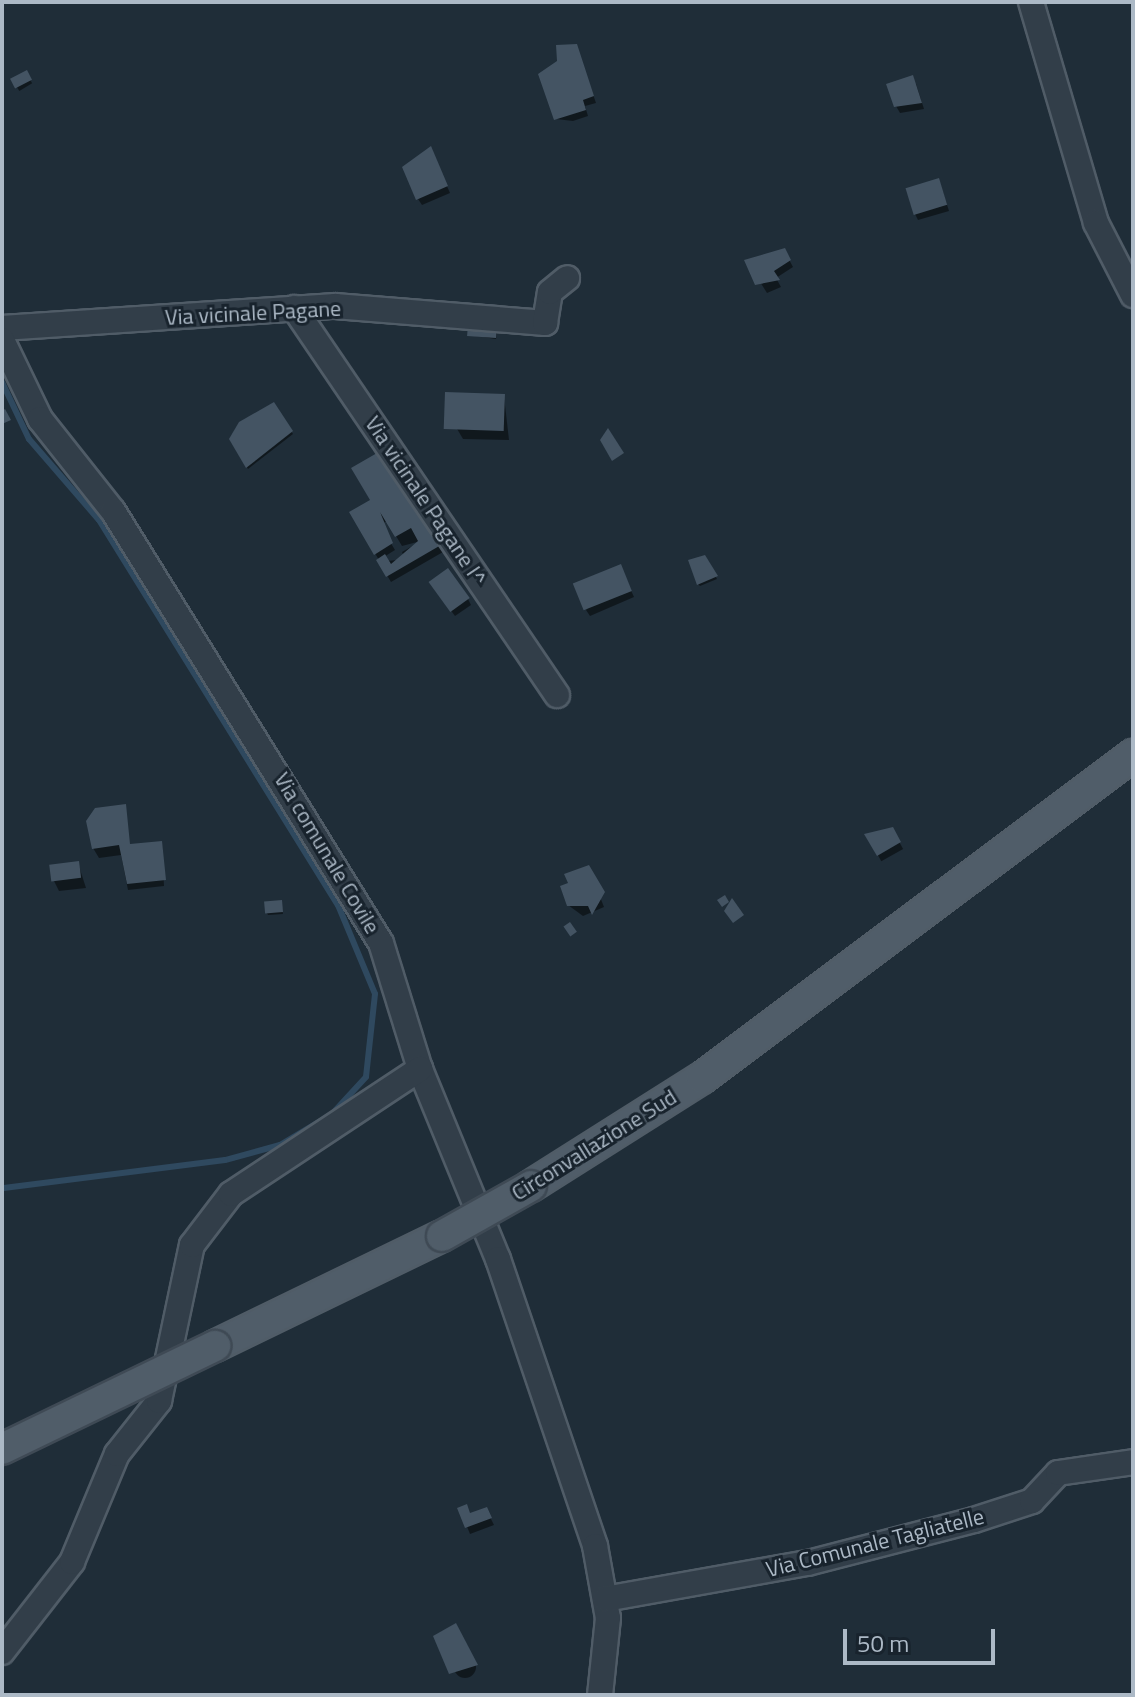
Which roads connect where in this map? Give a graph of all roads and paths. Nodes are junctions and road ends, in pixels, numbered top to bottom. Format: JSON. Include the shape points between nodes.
{"nodes":[{"id":1,"x":1031,"y":2,"type":"edge"},
{"id":2,"x":567,"y":278,"type":"dead end"},
{"id":3,"x":1133,"y":295,"type":"edge"},
{"id":4,"x":294,"y":308,"type":"junction"},
{"id":5,"x":2,"y":328,"type":"edge"},
{"id":6,"x":2,"y":340,"type":"edge"},
{"id":7,"x":557,"y":695,"type":"dead end"},
{"id":8,"x":1133,"y":755,"type":"edge"},
{"id":9,"x":420,"y":1069,"type":"junction"},
{"id":10,"x":2,"y":1449,"type":"edge"},
{"id":11,"x":1133,"y":1462,"type":"edge"},
{"id":12,"x":605,"y":1599,"type":"junction"},
{"id":13,"x":2,"y":1652,"type":"edge"},
{"id":14,"x":600,"y":1695,"type":"edge"}],
"edges":[{"from":1,"to":3,"type":"street","via":[[1096,223]]},
{"from":2,"to":4,"type":"street","name":"Via vicinale Pagane","via":[[550,292],[545,323]]},
{"from":4,"to":5,"type":"street","name":"Via vicinale Pagane"},
{"from":4,"to":7,"type":"street","name":"Via vicinale Pagane I^"},
{"from":6,"to":9,"type":"street","name":"Via comunale Covile","via":[[40,419],[113,511],[355,894],[394,976]]},
{"from":8,"to":10,"type":"main road","name":"Circonvallazione Sud","bridge":true,"via":[[702,1078],[531,1186],[442,1236]]},
{"from":9,"to":12,"type":"street","name":"Via comunale Covile","via":[[445,1118],[565,1448]]},
{"from":9,"to":13,"type":"street","via":[[231,1194],[192,1245],[159,1401],[117,1454],[72,1562]]},
{"from":11,"to":12,"type":"street","name":"Via Comunale Tagliatelle","via":[[1058,1473],[1032,1501],[974,1520],[808,1563]]},
{"from":12,"to":14,"type":"street","name":"Via comunale Covile"}]}
